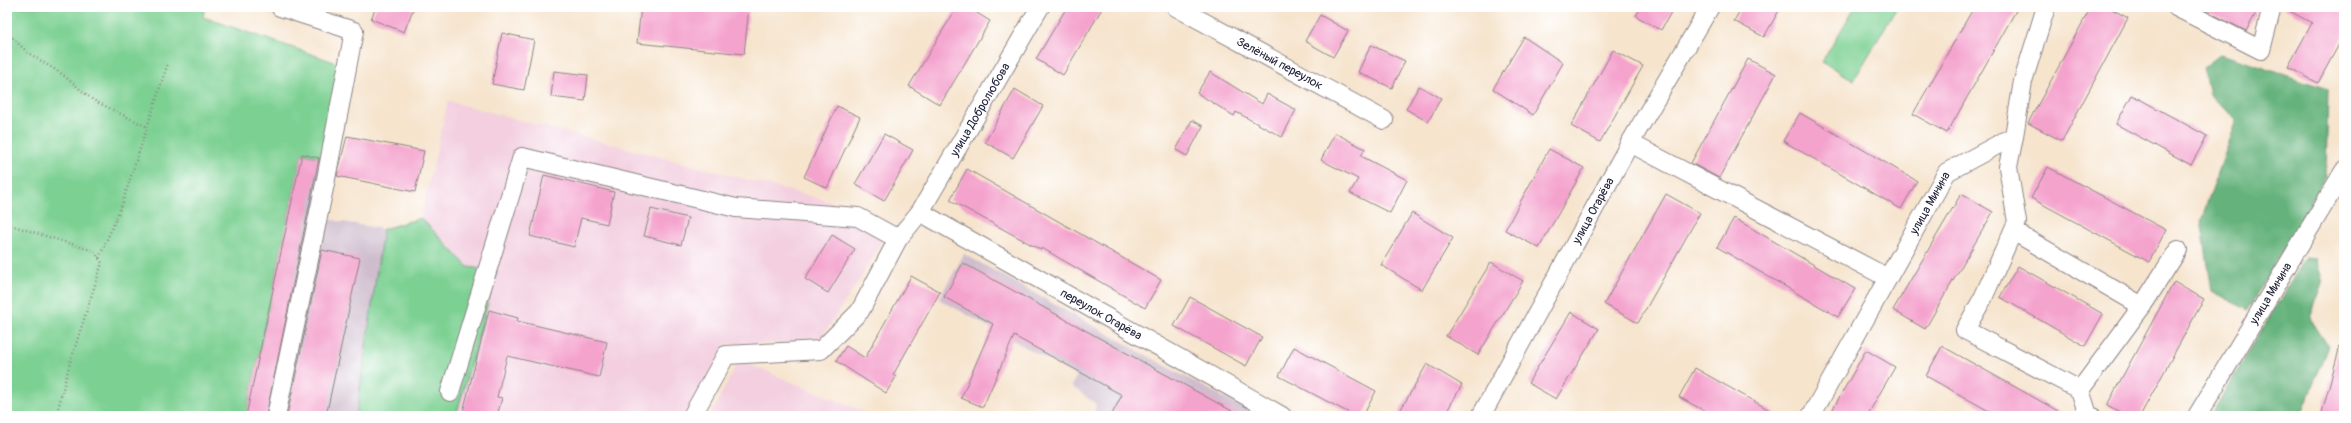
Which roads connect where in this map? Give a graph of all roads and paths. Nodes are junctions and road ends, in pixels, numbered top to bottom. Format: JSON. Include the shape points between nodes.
{"nodes":[{"id":1,"x":280,"y":7,"type":"edge"},
{"id":2,"x":1040,"y":7,"type":"edge"},
{"id":3,"x":1176,"y":7,"type":"edge"},
{"id":4,"x":1710,"y":7,"type":"edge"},
{"id":5,"x":2046,"y":7,"type":"edge"},
{"id":6,"x":2176,"y":7,"type":"edge"},
{"id":7,"x":2272,"y":7,"type":"edge"},
{"id":8,"x":7,"y":32,"type":"edge"},
{"id":9,"x":168,"y":63,"type":"dead end"},
{"id":10,"x":1384,"y":120,"type":"dead end"},
{"id":11,"x":147,"y":128,"type":"junction"},
{"id":12,"x":2014,"y":136,"type":"junction"},
{"id":13,"x":1630,"y":143,"type":"junction"},
{"id":14,"x":2344,"y":172,"type":"edge"},
{"id":15,"x":920,"y":212,"type":"junction"},
{"id":16,"x":7,"y":224,"type":"edge"},
{"id":17,"x":2013,"y":231,"type":"junction"},
{"id":18,"x":898,"y":239,"type":"junction"},
{"id":19,"x":2178,"y":250,"type":"dead end"},
{"id":20,"x":99,"y":258,"type":"junction"},
{"id":21,"x":1888,"y":278,"type":"junction"},
{"id":22,"x":2142,"y":306,"type":"junction"},
{"id":23,"x":2080,"y":390,"type":"junction"},
{"id":24,"x":450,"y":392,"type":"dead end"},
{"id":25,"x":56,"y":416,"type":"edge"},
{"id":26,"x":276,"y":416,"type":"edge"},
{"id":27,"x":692,"y":416,"type":"edge"},
{"id":28,"x":1282,"y":416,"type":"edge"},
{"id":29,"x":1481,"y":416,"type":"edge"},
{"id":30,"x":1811,"y":416,"type":"edge"},
{"id":31,"x":2091,"y":416,"type":"edge"},
{"id":32,"x":2197,"y":416,"type":"edge"}],
"edges":[{"from":1,"to":26,"type":"street","via":[[354,31]]},
{"from":2,"to":15,"type":"street","name":"улица Добролюбова"},
{"from":3,"to":10,"type":"street","name":"Зелёный переулок"},
{"from":4,"to":13,"type":"street","name":"улица Огарёва"},
{"from":5,"to":12,"type":"street","via":[[2023,81]]},
{"from":6,"to":7,"type":"street","via":[[2261,50]]},
{"from":8,"to":11,"type":"path","via":[[28,52],[62,74],[93,100]]},
{"from":9,"to":11,"type":"path"},
{"from":11,"to":20,"type":"path","via":[[121,207]]},
{"from":12,"to":17,"type":"street","via":[[2008,167],[2016,222]]},
{"from":12,"to":21,"type":"street","name":"улица Минина","via":[[1947,172]]},
{"from":13,"to":21,"type":"street"},
{"from":13,"to":29,"type":"street","name":"улица Огарёва"},
{"from":14,"to":32,"type":"street","name":"улица Минина"},
{"from":15,"to":18,"type":"street","name":"улица Добролюбова"},
{"from":15,"to":28,"type":"street","name":"переулок Огарёва"},
{"from":16,"to":20,"type":"path","via":[[94,251]]},
{"from":17,"to":22,"type":"street"},
{"from":17,"to":23,"type":"street","via":[[1983,298],[1965,330]]},
{"from":18,"to":24,"type":"street","via":[[858,217],[736,208],[522,157]]},
{"from":18,"to":27,"type":"street","name":"улица Добролюбова","via":[[860,311],[821,350],[726,355]]},
{"from":19,"to":22,"type":"street"},
{"from":20,"to":25,"type":"path","via":[[102,263]]},
{"from":21,"to":30,"type":"street","name":"улица Минина"},
{"from":22,"to":23,"type":"street"},
{"from":23,"to":31,"type":"street","via":[[2088,415]]}]}
